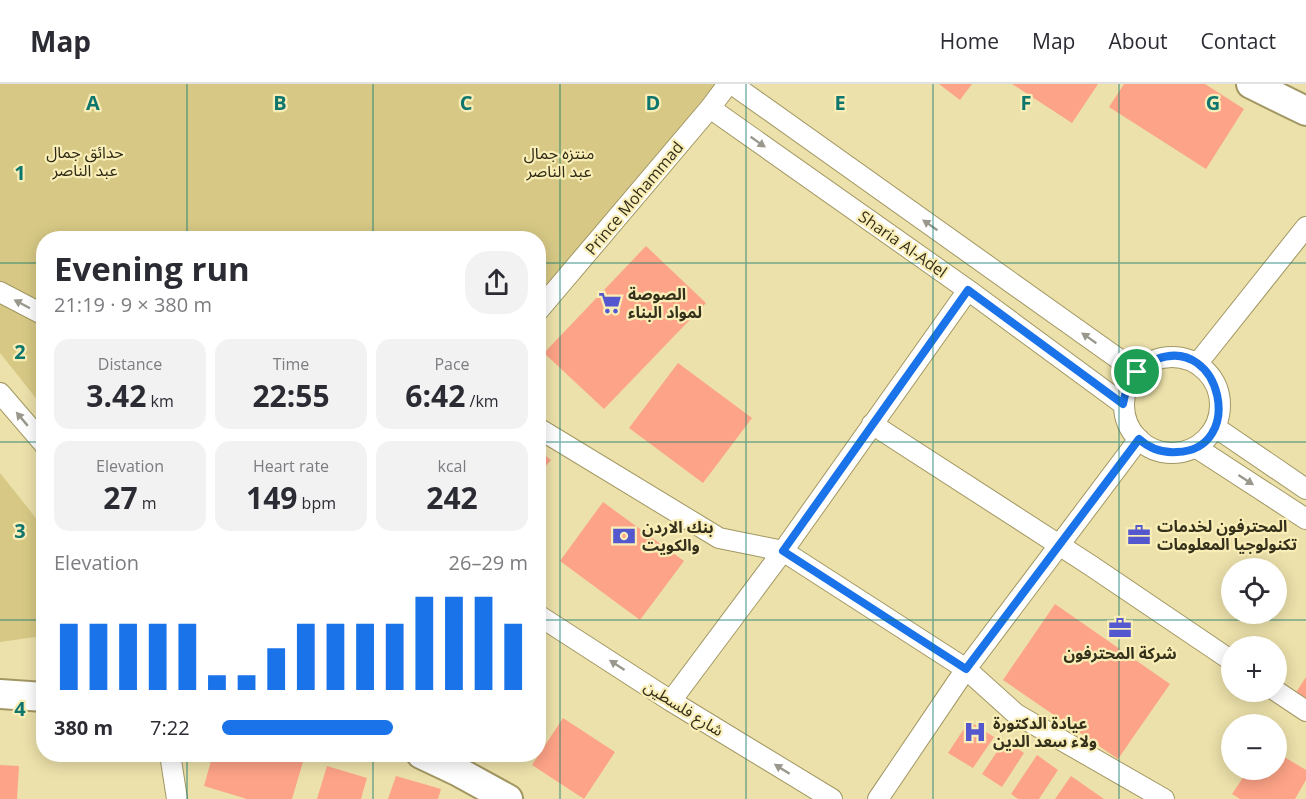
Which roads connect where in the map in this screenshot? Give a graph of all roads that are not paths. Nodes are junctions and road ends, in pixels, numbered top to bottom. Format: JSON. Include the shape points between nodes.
{"nodes":[{"id":1,"x":730,"y":84,"type":"edge"},
{"id":2,"x":1251,"y":84,"type":"edge"},
{"id":3,"x":710,"y":108,"type":"junction"},
{"id":4,"x":1306,"y":111,"type":"edge"},
{"id":5,"x":1306,"y":227,"type":"edge"},
{"id":6,"x":968,"y":290,"type":"junction"},
{"id":7,"x":0,"y":292,"type":"edge"},
{"id":8,"x":546,"y":302,"type":"edge"},
{"id":9,"x":36,"y":311,"type":"edge"},
{"id":10,"x":1197,"y":364,"type":"junction"},
{"id":11,"x":1137,"y":372,"type":"junction"},
{"id":12,"x":0,"y":393,"type":"edge"},
{"id":13,"x":1123,"y":404,"type":"junction"},
{"id":14,"x":872,"y":424,"type":"junction"},
{"id":15,"x":1215,"y":427,"type":"junction"},
{"id":16,"x":546,"y":433,"type":"edge"},
{"id":17,"x":36,"y":435,"type":"edge"},
{"id":18,"x":1139,"y":439,"type":"junction"},
{"id":19,"x":1197,"y":448,"type":"junction"},
{"id":20,"x":1306,"y":489,"type":"edge"},
{"id":21,"x":1306,"y":519,"type":"edge"},
{"id":22,"x":1059,"y":545,"type":"junction"},
{"id":23,"x":783,"y":551,"type":"junction"},
{"id":24,"x":546,"y":620,"type":"edge"},
{"id":25,"x":1221,"y":654,"type":"edge"},
{"id":26,"x":966,"y":669,"type":"junction"},
{"id":27,"x":0,"y":694,"type":"edge"},
{"id":28,"x":36,"y":696,"type":"edge"},
{"id":29,"x":1287,"y":698,"type":"edge"},
{"id":30,"x":671,"y":701,"type":"junction"},
{"id":31,"x":1306,"y":711,"type":"edge"},
{"id":32,"x":171,"y":762,"type":"edge"},
{"id":33,"x":438,"y":762,"type":"edge"},
{"id":34,"x":177,"y":799,"type":"edge"},
{"id":35,"x":508,"y":799,"type":"edge"},
{"id":36,"x":832,"y":799,"type":"edge"},
{"id":37,"x":878,"y":799,"type":"edge"},
{"id":38,"x":1164,"y":799,"type":"edge"}],
"edges":[{"from":1,"to":3,"type":"street","name":"Prince Mohammad"},
{"from":11,"to":1,"type":"street","name":"Sharia Al-Adel","one_way":true},
{"from":2,"to":4,"type":"main road"},
{"from":3,"to":6,"type":"street","name":"Sharia Al-Adel","one_way":true},
{"from":3,"to":8,"type":"street","name":"Prince Mohammad"},
{"from":5,"to":10,"type":"street"},
{"from":6,"to":13,"type":"street","name":"Sharia Al-Adel"},
{"from":6,"to":14,"type":"street"},
{"from":9,"to":7,"type":"street","one_way":true},
{"from":10,"to":11,"type":"street","via":[[1175,356],[1159,358]]},
{"from":10,"to":15,"type":"street","via":[[1214,381],[1219,397]]},
{"from":11,"to":13,"type":"street","via":[[1126,389]]},
{"from":17,"to":12,"type":"street","one_way":true},
{"from":13,"to":18,"type":"street","via":[[1126,420]]},
{"from":14,"to":22,"type":"street"},
{"from":14,"to":23,"type":"street"},
{"from":15,"to":19,"type":"street"},
{"from":15,"to":20,"type":"street"},
{"from":16,"to":23,"type":"street","via":[[719,538]]},
{"from":18,"to":19,"type":"street","via":[[1159,451],[1185,452]]},
{"from":18,"to":22,"type":"street"},
{"from":19,"to":21,"type":"street","one_way":true},
{"from":22,"to":25,"type":"street"},
{"from":22,"to":26,"type":"street"},
{"from":23,"to":26,"type":"street"},
{"from":23,"to":30,"type":"street"},
{"from":30,"to":24,"type":"street","name":"شارع فلسطين","one_way":true},
{"from":26,"to":37,"type":"street"},
{"from":26,"to":38,"type":"street","via":[[1016,714]]},
{"from":27,"to":28,"type":"main road"},
{"from":29,"to":31,"type":"street"},
{"from":36,"to":30,"type":"street","name":"شارع فلسطين","one_way":true},
{"from":32,"to":34,"type":"street"},
{"from":33,"to":35,"type":"main road"}]}
